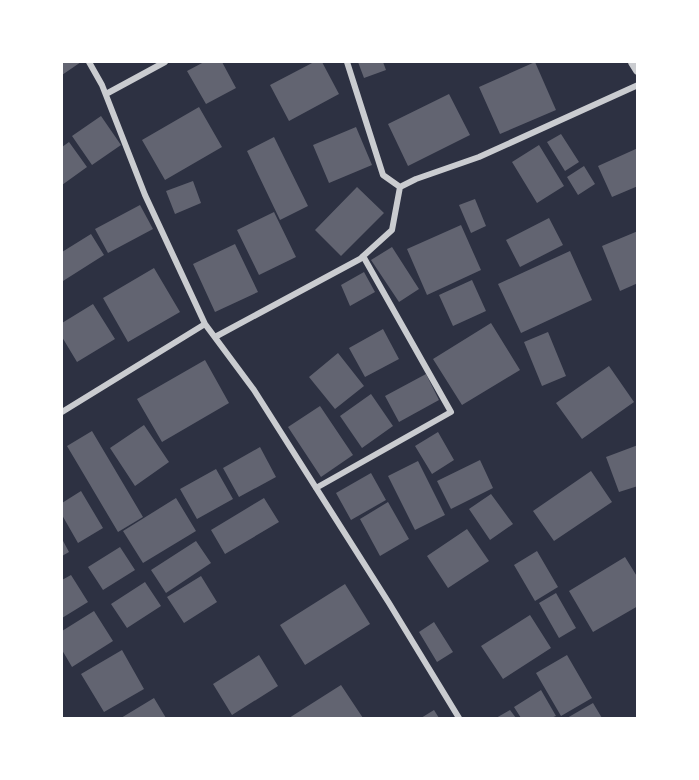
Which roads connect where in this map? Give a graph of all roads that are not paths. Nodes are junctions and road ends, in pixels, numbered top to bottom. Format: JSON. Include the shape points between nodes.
{"nodes":[{"id":1,"x":89,"y":62,"type":"edge"},
{"id":2,"x":165,"y":62,"type":"edge"},
{"id":3,"x":348,"y":62,"type":"edge"},
{"id":4,"x":633,"y":62,"type":"edge"},
{"id":5,"x":638,"y":69,"type":"edge"},
{"id":6,"x":638,"y":85,"type":"edge"},
{"id":7,"x":106,"y":94,"type":"junction"},
{"id":8,"x":400,"y":187,"type":"junction"},
{"id":9,"x":363,"y":256,"type":"junction"},
{"id":10,"x":205,"y":324,"type":"junction"},
{"id":11,"x":215,"y":337,"type":"junction"},
{"id":12,"x":62,"y":412,"type":"edge"},
{"id":13,"x":316,"y":488,"type":"junction"},
{"id":14,"x":459,"y":718,"type":"edge"}],
"edges":[{"from":1,"to":7,"type":"street"},
{"from":2,"to":7,"type":"street"},
{"from":3,"to":8,"type":"street","via":[[383,175]]},
{"from":4,"to":5,"type":"street"},
{"from":6,"to":8,"type":"street","via":[[479,157]]},
{"from":7,"to":10,"type":"street","via":[[145,195]]},
{"from":8,"to":9,"type":"street","via":[[392,230]]},
{"from":9,"to":11,"type":"street"},
{"from":9,"to":13,"type":"street","via":[[452,412]]},
{"from":10,"to":11,"type":"street"},
{"from":10,"to":12,"type":"street"},
{"from":11,"to":13,"type":"street"},
{"from":13,"to":14,"type":"street"}]}
